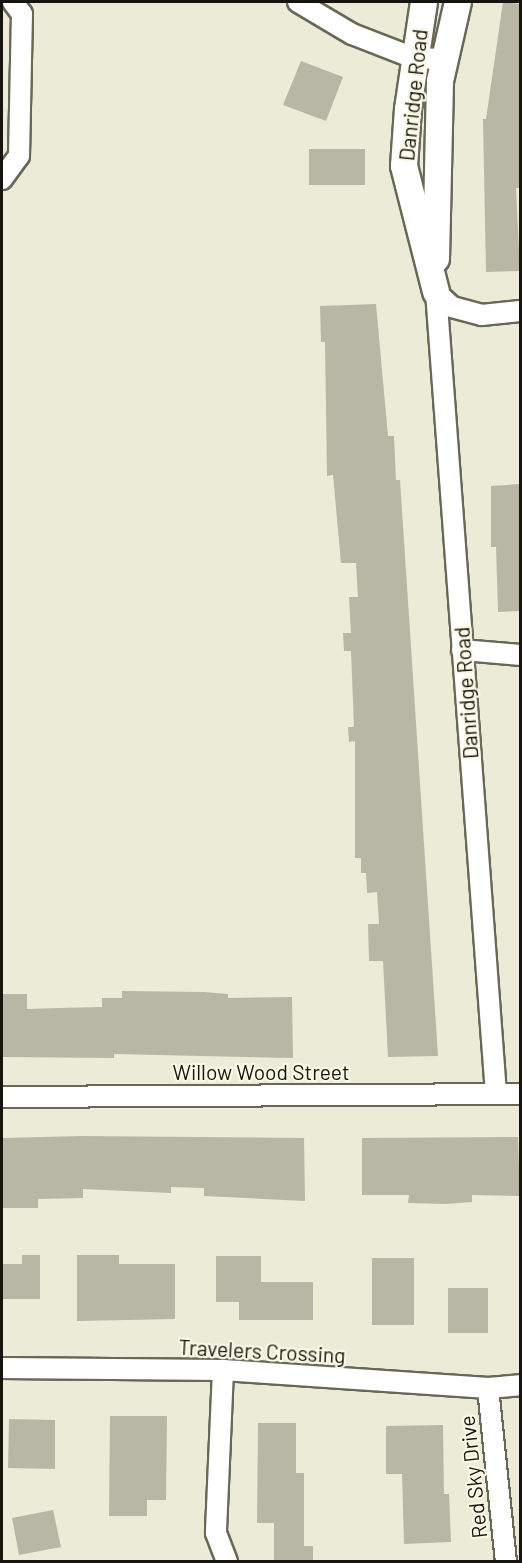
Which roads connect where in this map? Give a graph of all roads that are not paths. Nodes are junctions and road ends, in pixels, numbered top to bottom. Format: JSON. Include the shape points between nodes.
{"nodes":[{"id":1,"x":14,"y":2,"type":"edge"},
{"id":2,"x":298,"y":2,"type":"edge"},
{"id":3,"x":424,"y":2,"type":"edge"},
{"id":4,"x":458,"y":2,"type":"edge"},
{"id":5,"x":414,"y":58,"type":"junction"},
{"id":6,"x":444,"y":59,"type":"junction"},
{"id":7,"x":2,"y":178,"type":"edge"},
{"id":8,"x":435,"y":292,"type":"junction"},
{"id":9,"x":520,"y":311,"type":"edge"},
{"id":10,"x":462,"y":650,"type":"junction"},
{"id":11,"x":520,"y":655,"type":"edge"},
{"id":12,"x":520,"y":1094,"type":"edge"},
{"id":13,"x":496,"y":1095,"type":"junction"},
{"id":14,"x":2,"y":1097,"type":"edge"},
{"id":15,"x":2,"y":1368,"type":"edge"},
{"id":16,"x":223,"y":1370,"type":"junction"},
{"id":17,"x":520,"y":1385,"type":"edge"},
{"id":18,"x":488,"y":1388,"type":"junction"},
{"id":19,"x":227,"y":1562,"type":"edge"},
{"id":20,"x":506,"y":1562,"type":"edge"}],
"edges":[{"from":1,"to":7,"type":"street","via":[[22,14],[19,156]]},
{"from":2,"to":5,"type":"street","via":[[352,34]]},
{"from":3,"to":5,"type":"street","name":"Danridge Road"},
{"from":4,"to":6,"type":"street","name":"Danridge Road"},
{"from":5,"to":6,"type":"street"},
{"from":5,"to":8,"type":"street","name":"Danridge Road","via":[[404,166]]},
{"from":6,"to":8,"type":"street","name":"Danridge Road","via":[[440,81]]},
{"from":8,"to":9,"type":"street","via":[[452,307],[482,315]]},
{"from":8,"to":10,"type":"street","name":"Danridge Road"},
{"from":10,"to":11,"type":"street"},
{"from":10,"to":13,"type":"street","name":"Danridge Road"},
{"from":12,"to":13,"type":"street","name":"Willow Wood Street"},
{"from":13,"to":14,"type":"street","name":"Willow Wood Street"},
{"from":15,"to":16,"type":"street","name":"Travelers Crossing"},
{"from":16,"to":18,"type":"street","name":"Travelers Crossing"},
{"from":16,"to":19,"type":"street","via":[[216,1533]]},
{"from":17,"to":18,"type":"street","name":"Travelers Crossing"},
{"from":18,"to":20,"type":"street","name":"Red Sky Drive"}]}
